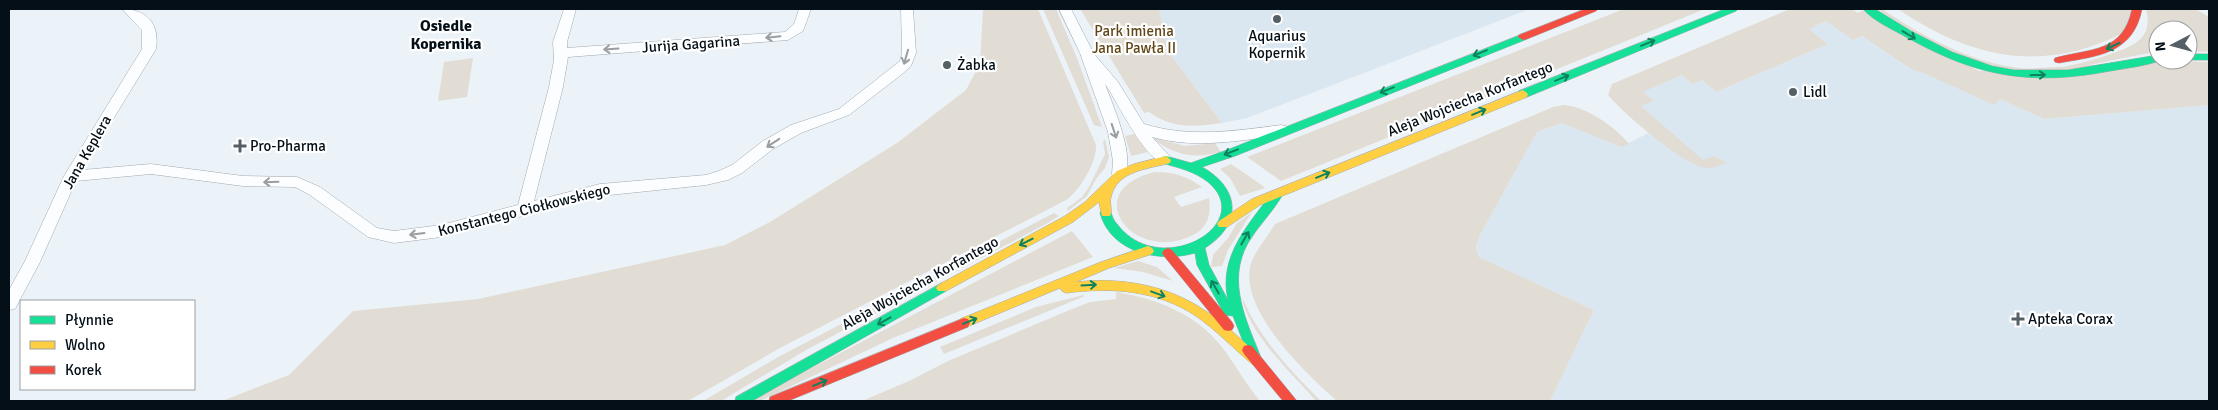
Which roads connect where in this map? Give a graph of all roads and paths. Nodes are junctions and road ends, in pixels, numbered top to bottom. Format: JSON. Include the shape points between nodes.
{"nodes":[{"id":1,"x":128,"y":9,"type":"edge"},
{"id":2,"x":570,"y":9,"type":"edge"},
{"id":3,"x":805,"y":9,"type":"edge"},
{"id":4,"x":907,"y":9,"type":"edge"},
{"id":5,"x":1065,"y":9,"type":"edge"},
{"id":6,"x":1593,"y":9,"type":"edge"},
{"id":7,"x":1733,"y":9,"type":"edge"},
{"id":8,"x":1868,"y":9,"type":"edge"},
{"id":9,"x":2137,"y":9,"type":"edge"},
{"id":10,"x":1904,"y":18,"type":"dead end"},
{"id":11,"x":1087,"y":52,"type":"junction"},
{"id":12,"x":561,"y":54,"type":"junction"},
{"id":13,"x":1990,"y":57,"type":"dead end"},
{"id":14,"x":2148,"y":60,"type":"edge"},
{"id":15,"x":2044,"y":61,"type":"dead end"},
{"id":16,"x":1138,"y":126,"type":"junction"},
{"id":17,"x":1287,"y":130,"type":"junction"},
{"id":18,"x":1166,"y":160,"type":"junction"},
{"id":19,"x":1193,"y":166,"type":"junction"},
{"id":20,"x":71,"y":176,"type":"junction"},
{"id":21,"x":1114,"y":180,"type":"junction"},
{"id":22,"x":1278,"y":194,"type":"junction"},
{"id":23,"x":525,"y":210,"type":"junction"},
{"id":24,"x":1223,"y":224,"type":"junction"},
{"id":25,"x":1199,"y":246,"type":"junction"},
{"id":26,"x":1148,"y":251,"type":"junction"},
{"id":27,"x":1168,"y":253,"type":"junction"},
{"id":28,"x":1034,"y":294,"type":"junction"},
{"id":29,"x":9,"y":304,"type":"edge"},
{"id":30,"x":1256,"y":360,"type":"junction"},
{"id":31,"x":741,"y":401,"type":"edge"},
{"id":32,"x":775,"y":401,"type":"edge"},
{"id":33,"x":1291,"y":401,"type":"edge"}],
"edges":[{"from":1,"to":20,"type":"street","name":"Jana Keplera","via":[[150,29],[149,49]]},
{"from":2,"to":12,"type":"street","via":[[560,42]]},
{"from":3,"to":12,"type":"street","name":"Jurija Gagarina","one_way":true,"via":[[797,30],[788,36]]},
{"from":4,"to":23,"type":"street","name":"Konstantego Ciołkowskiego","one_way":true,"via":[[909,53],[901,68],[844,112],[796,129],[737,169],[706,180],[617,187]]},
{"from":5,"to":11,"type":"street"},
{"from":6,"to":17,"type":"main road","one_way":true},
{"from":22,"to":7,"type":"main road","name":"Aleja Wojciecha Korfantego","one_way":true},
{"from":8,"to":14,"type":"main road","one_way":true,"via":[[1923,43],[1959,60],[1990,69],[2027,75],[2062,74]]},
{"from":9,"to":15,"type":"main road","one_way":true,"via":[[2138,20],[2130,37],[2109,49]]},
{"from":10,"to":13,"type":"main road","via":[[1962,48]]},
{"from":11,"to":16,"type":"street","via":[[1113,85]]},
{"from":11,"to":21,"type":"street","one_way":true,"via":[[1118,147],[1121,166]]},
{"from":12,"to":23,"type":"street","via":[[556,87]]},
{"from":16,"to":17,"type":"street","via":[[1181,139]]},
{"from":16,"to":18,"type":"street"},
{"from":17,"to":19,"type":"main road","one_way":true},
{"from":18,"to":19,"type":"main road"},
{"from":18,"to":21,"type":"main road","via":[[1132,166]]},
{"from":19,"to":24,"type":"main road","via":[[1218,184],[1225,197]]},
{"from":23,"to":20,"type":"street","name":"Konstantego Ciołkowskiego","one_way":true,"via":[[442,231],[394,237],[373,233],[315,191],[297,182],[243,181],[151,169]]},
{"from":20,"to":29,"type":"street","name":"Jana Keplera"},
{"from":21,"to":26,"type":"main road","via":[[1103,200],[1105,216],[1113,231],[1128,243]]},
{"from":21,"to":31,"type":"main road","name":"Aleja Wojciecha Korfantego","one_way":true,"via":[[1069,220],[1009,250]]},
{"from":22,"to":24,"type":"main road","name":"Aleja Wojciecha Korfantego","via":[[1256,202]]},
{"from":30,"to":22,"type":"main road","one_way":true,"via":[[1232,296],[1230,270],[1253,225]]},
{"from":24,"to":25,"type":"main road"},
{"from":25,"to":27,"type":"main road"},
{"from":30,"to":25,"type":"main road","one_way":true,"via":[[1203,265]]},
{"from":26,"to":27,"type":"main road"},
{"from":26,"to":28,"type":"main road"},
{"from":27,"to":30,"type":"main road"},
{"from":28,"to":30,"type":"main road","one_way":true,"via":[[1110,284],[1150,291],[1181,302]]},
{"from":32,"to":28,"type":"main road","one_way":true},
{"from":30,"to":33,"type":"main road"}]}
